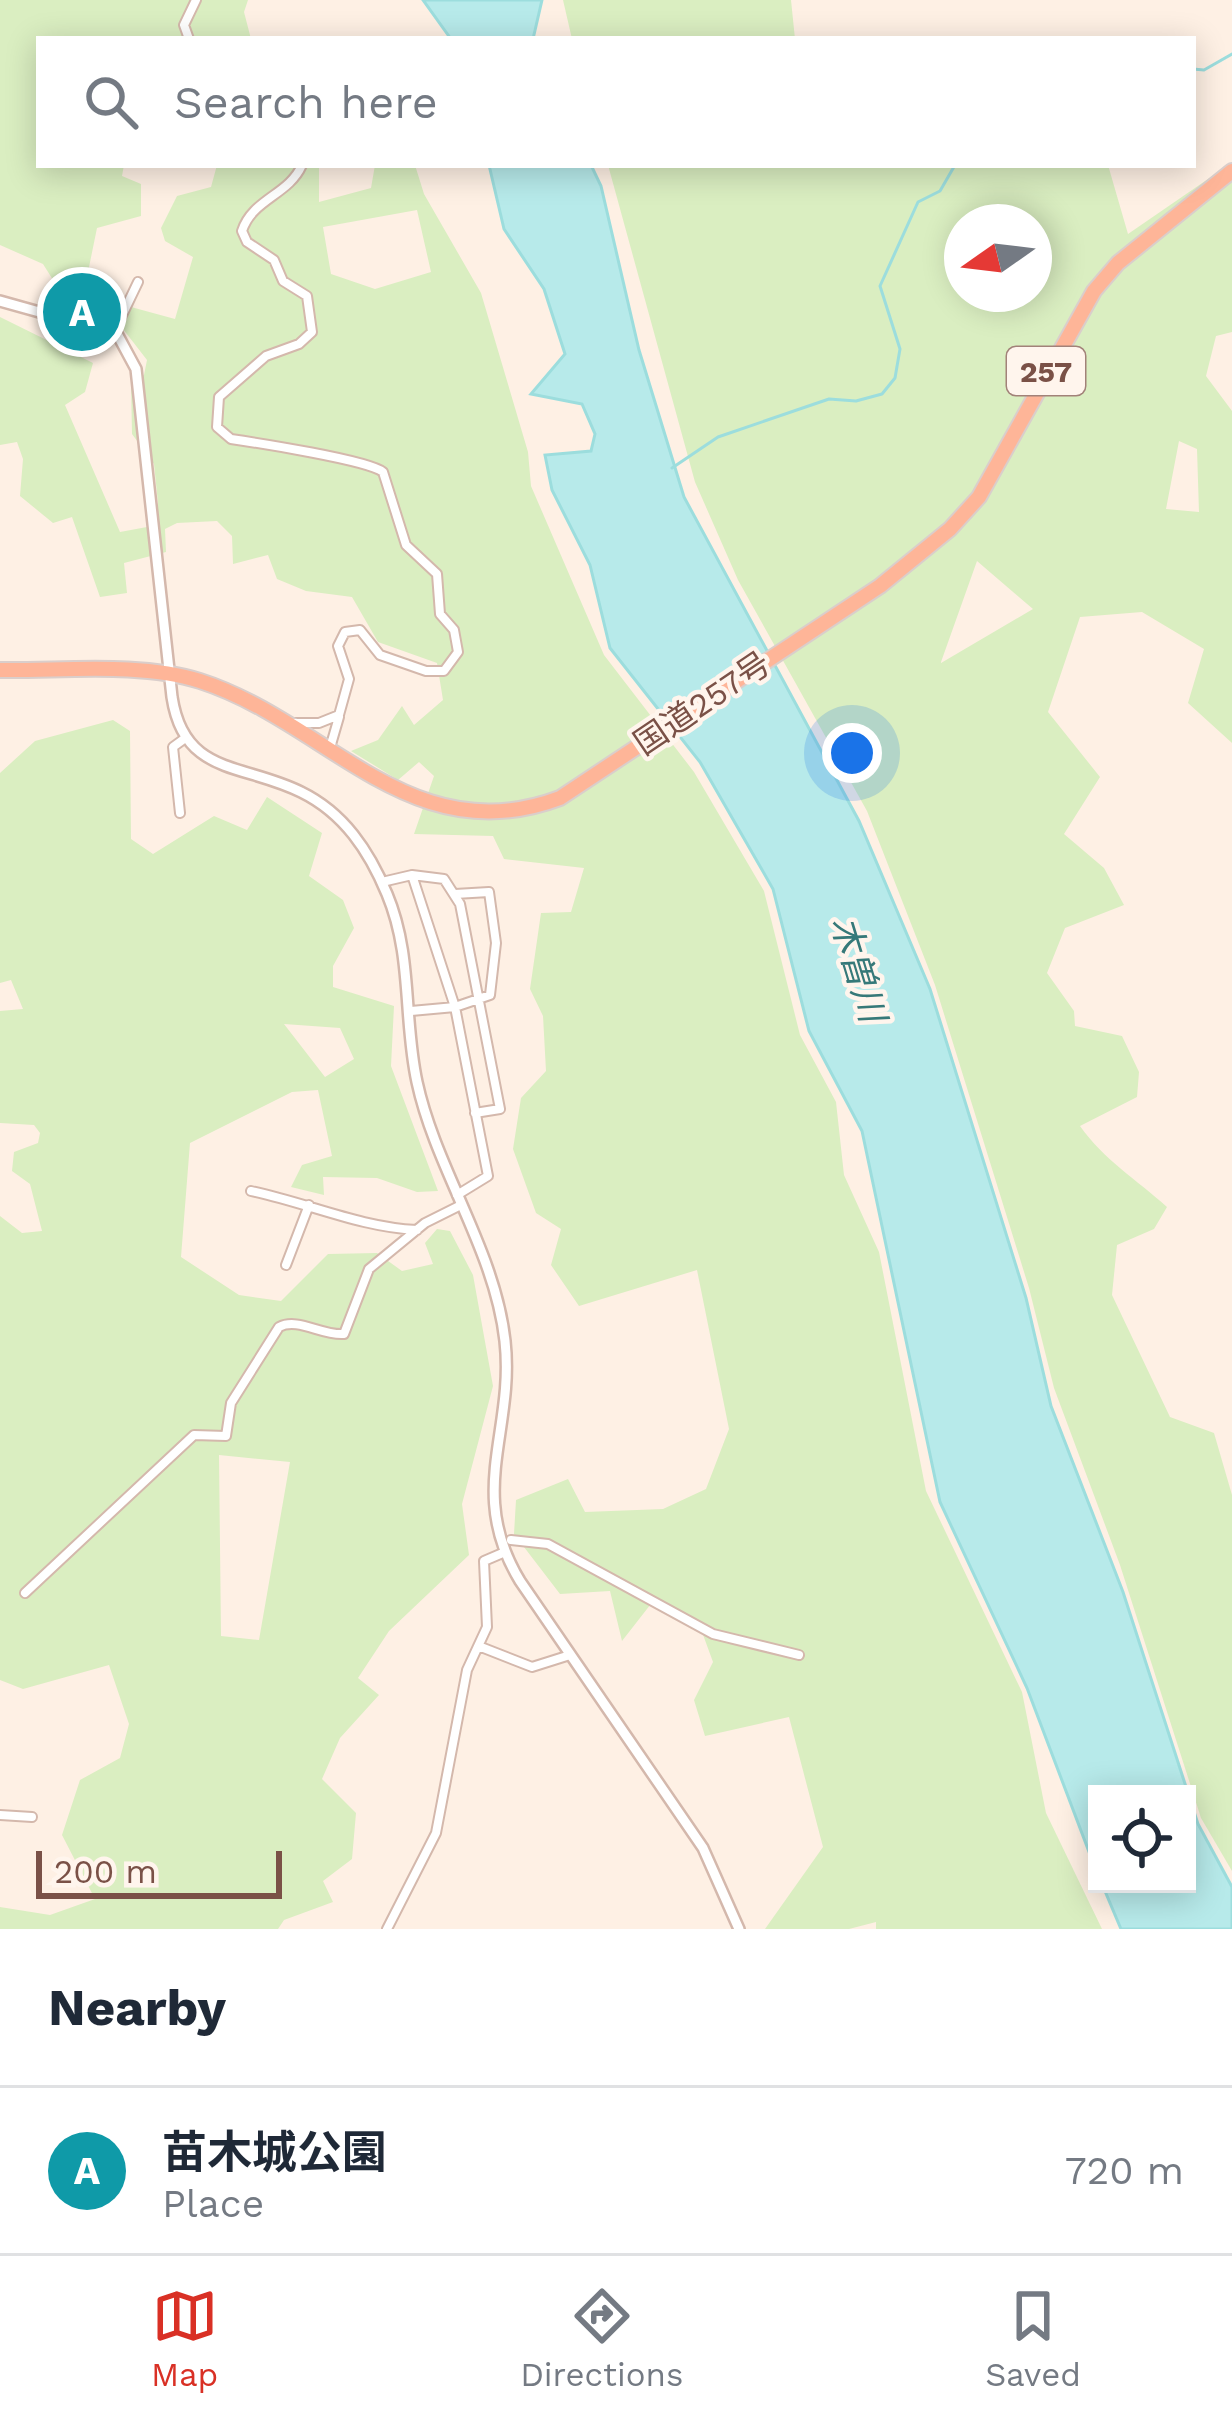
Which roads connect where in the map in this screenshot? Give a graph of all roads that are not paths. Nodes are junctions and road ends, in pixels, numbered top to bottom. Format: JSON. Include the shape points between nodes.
{"nodes":[{"id":1,"x":196,"y":0,"type":"edge"},
{"id":2,"x":188,"y":36,"type":"edge"},
{"id":3,"x":300,"y":168,"type":"edge"},
{"id":4,"x":1232,"y":171,"type":"edge"},
{"id":5,"x":138,"y":282,"type":"dead end"},
{"id":6,"x":0,"y":301,"type":"edge"},
{"id":7,"x":115,"y":330,"type":"junction"},
{"id":8,"x":0,"y":670,"type":"edge"},
{"id":9,"x":171,"y":674,"type":"junction"},
{"id":10,"x":339,"y":715,"type":"junction"},
{"id":11,"x":284,"y":724,"type":"junction"},
{"id":12,"x":184,"y":739,"type":"junction"},
{"id":13,"x":328,"y":750,"type":"junction"},
{"id":14,"x":180,"y":812,"type":"dead end"},
{"id":15,"x":412,"y":875,"type":"junction"},
{"id":16,"x":382,"y":882,"type":"junction"},
{"id":17,"x":455,"y":894,"type":"junction"},
{"id":18,"x":478,"y":1002,"type":"junction"},
{"id":19,"x":455,"y":1007,"type":"junction"},
{"id":20,"x":411,"y":1011,"type":"junction"},
{"id":21,"x":475,"y":1114,"type":"junction"},
{"id":22,"x":251,"y":1191,"type":"dead end"},
{"id":23,"x":459,"y":1200,"type":"junction"},
{"id":24,"x":310,"y":1204,"type":"junction"},
{"id":25,"x":417,"y":1230,"type":"junction"},
{"id":26,"x":286,"y":1265,"type":"dead end"},
{"id":27,"x":511,"y":1540,"type":"dead end"},
{"id":28,"x":505,"y":1552,"type":"junction"},
{"id":29,"x":25,"y":1593,"type":"dead end"},
{"id":30,"x":481,"y":1647,"type":"junction"},
{"id":31,"x":570,"y":1654,"type":"junction"},
{"id":32,"x":800,"y":1655,"type":"dead end"},
{"id":33,"x":0,"y":1815,"type":"edge"},
{"id":34,"x":32,"y":1817,"type":"dead end"},
{"id":35,"x":387,"y":1929,"type":"edge"},
{"id":36,"x":739,"y":1929,"type":"edge"}],
"edges":[{"from":1,"to":2,"type":"street","via":[[184,25]]},
{"from":3,"to":10,"type":"street","via":[[242,231],[274,260],[283,281],[307,296],[311,332],[266,356],[219,397],[217,427],[231,439],[367,462],[383,472],[406,545],[437,574],[440,614],[458,652],[452,666],[426,671],[380,655],[360,630],[345,632],[338,646],[350,679]]},
{"from":4,"to":13,"type":"highway","name":"国道257号","number":"257","via":[[1094,291],[979,497],[917,560],[560,798],[505,812],[461,812],[397,790]]},
{"from":5,"to":7,"type":"street"},
{"from":6,"to":7,"type":"street"},
{"from":7,"to":9,"type":"street","via":[[143,404]]},
{"from":8,"to":9,"type":"highway","name":"国道257号","number":"257"},
{"from":9,"to":11,"type":"highway","name":"国道257号","number":"257","via":[[221,688]]},
{"from":9,"to":12,"type":"street"},
{"from":10,"to":11,"type":"street"},
{"from":10,"to":13,"type":"street"},
{"from":11,"to":13,"type":"highway","name":"国道257号","number":"257"},
{"from":12,"to":14,"type":"street","via":[[172,747]]},
{"from":12,"to":16,"type":"street","via":[[214,762],[320,803],[357,838]]},
{"from":15,"to":16,"type":"street"},
{"from":15,"to":17,"type":"street","via":[[444,879]]},
{"from":15,"to":19,"type":"street"},
{"from":16,"to":20,"type":"street","via":[[405,951]]},
{"from":17,"to":18,"type":"street"},
{"from":17,"to":18,"type":"street","via":[[489,892],[496,943],[490,995]]},
{"from":18,"to":19,"type":"street"},
{"from":18,"to":21,"type":"street","via":[[500,1109]]},
{"from":19,"to":20,"type":"street"},
{"from":19,"to":21,"type":"street"},
{"from":20,"to":23,"type":"street","via":[[417,1083]]},
{"from":21,"to":23,"type":"street","via":[[488,1176]]},
{"from":22,"to":24,"type":"street"},
{"from":23,"to":25,"type":"street"},
{"from":23,"to":28,"type":"street","via":[[505,1342],[491,1495]]},
{"from":24,"to":25,"type":"street","via":[[370,1228]]},
{"from":24,"to":26,"type":"street"},
{"from":25,"to":29,"type":"street","via":[[369,1269],[344,1334],[292,1322],[279,1327],[231,1403],[226,1436],[194,1435]]},
{"from":27,"to":32,"type":"street","via":[[548,1544],[713,1634]]},
{"from":28,"to":30,"type":"street","via":[[484,1562]]},
{"from":28,"to":31,"type":"street"},
{"from":30,"to":31,"type":"street","via":[[532,1667]]},
{"from":30,"to":35,"type":"street","via":[[466,1670],[436,1833]]},
{"from":31,"to":36,"type":"street","via":[[703,1848]]},
{"from":33,"to":34,"type":"street"}]}
